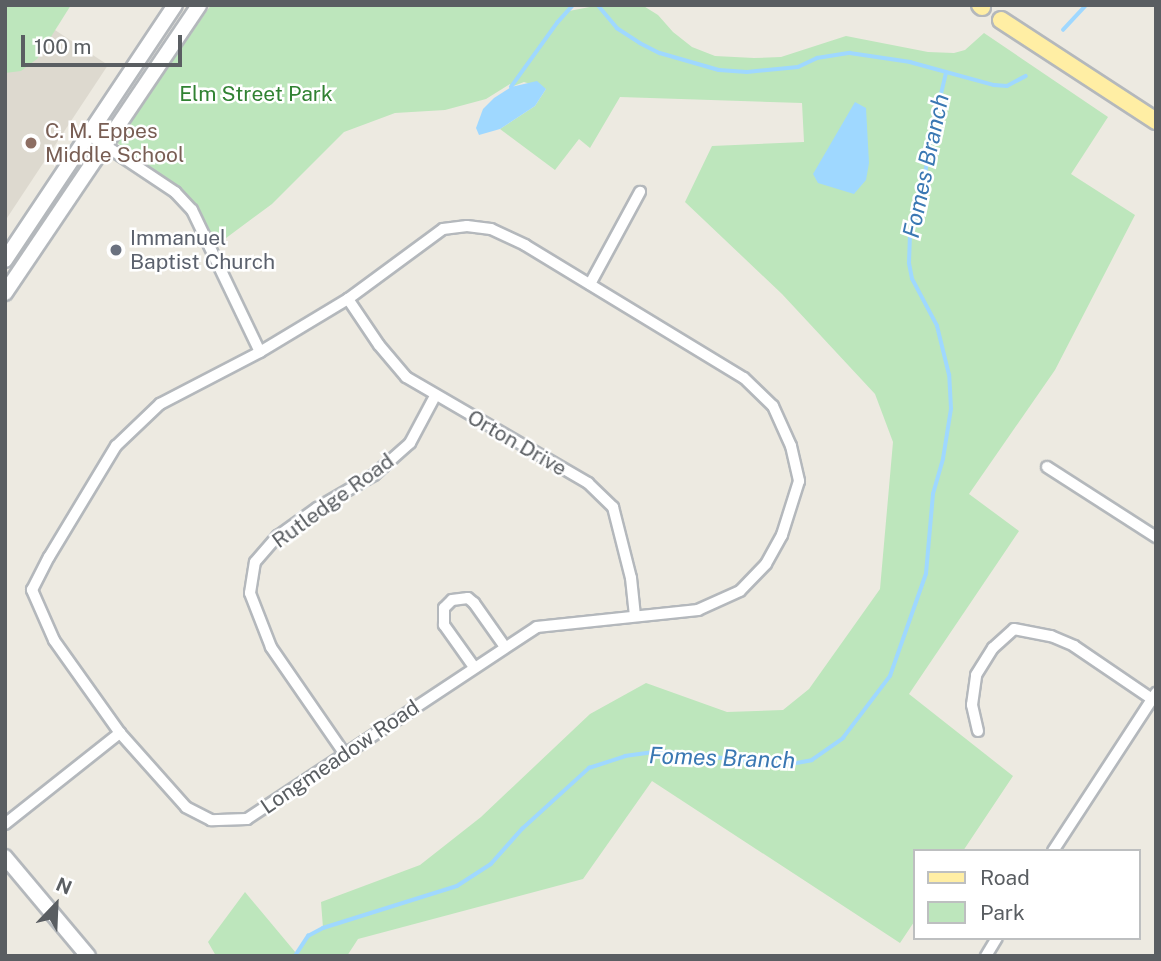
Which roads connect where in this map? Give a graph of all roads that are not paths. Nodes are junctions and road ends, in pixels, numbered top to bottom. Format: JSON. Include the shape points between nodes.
{"nodes":[{"id":1,"x":175,"y":6,"type":"edge"},
{"id":2,"x":982,"y":6,"type":"edge"},
{"id":3,"x":195,"y":12,"type":"edge"},
{"id":4,"x":1002,"y":20,"type":"joint"},
{"id":5,"x":1156,"y":121,"type":"edge"},
{"id":6,"x":88,"y":134,"type":"junction"},
{"id":7,"x":104,"y":145,"type":"junction"},
{"id":8,"x":640,"y":192,"type":"dead end"},
{"id":9,"x":33,"y":218,"type":"junction"},
{"id":10,"x":49,"y":229,"type":"junction"},
{"id":11,"x":5,"y":260,"type":"edge"},
{"id":12,"x":590,"y":284,"type":"junction"},
{"id":13,"x":5,"y":293,"type":"edge"},
{"id":14,"x":348,"y":299,"type":"junction"},
{"id":15,"x":260,"y":352,"type":"junction"},
{"id":16,"x":435,"y":396,"type":"junction"},
{"id":17,"x":1047,"y":467,"type":"dead end"},
{"id":18,"x":1156,"y":537,"type":"edge"},
{"id":19,"x":635,"y":615,"type":"junction"},
{"id":20,"x":505,"y":647,"type":"junction"},
{"id":21,"x":474,"y":667,"type":"junction"},
{"id":22,"x":1154,"y":696,"type":"edge"},
{"id":23,"x":978,"y":731,"type":"dead end"},
{"id":24,"x":120,"y":733,"type":"junction"},
{"id":25,"x":344,"y":753,"type":"junction"},
{"id":26,"x":5,"y":824,"type":"edge"},
{"id":27,"x":1055,"y":849,"type":"edge"},
{"id":28,"x":5,"y":857,"type":"edge"},
{"id":29,"x":996,"y":940,"type":"edge"},
{"id":30,"x":88,"y":956,"type":"edge"},
{"id":31,"x":986,"y":956,"type":"edge"}],
"edges":[{"from":1,"to":3,"type":"street"},
{"from":1,"to":6,"type":"street"},
{"from":2,"to":4,"type":"street"},
{"from":3,"to":7,"type":"street"},
{"from":4,"to":5,"type":"main road"},
{"from":6,"to":7,"type":"street"},
{"from":6,"to":9,"type":"street"},
{"from":7,"to":10,"type":"street"},
{"from":7,"to":15,"type":"street","via":[[175,192],[192,210]]},
{"from":8,"to":12,"type":"street"},
{"from":9,"to":10,"type":"street"},
{"from":9,"to":11,"type":"street"},
{"from":10,"to":13,"type":"street"},
{"from":12,"to":14,"type":"street","name":"Longmeadow Road","via":[[514,239],[491,229],[467,226],[443,229]]},
{"from":12,"to":19,"type":"street","name":"Longmeadow Road","via":[[744,378],[773,406],[791,446],[799,481],[782,535],[766,564],[740,591],[698,610]]},
{"from":14,"to":15,"type":"street","name":"Longmeadow Road"},
{"from":14,"to":16,"type":"street","name":"Orton Drive","via":[[406,377]]},
{"from":15,"to":24,"type":"street","name":"Longmeadow Road","via":[[160,404],[116,446],[32,590],[54,640]]},
{"from":16,"to":19,"type":"street","name":"Orton Drive","via":[[588,483],[613,507]]},
{"from":16,"to":25,"type":"street","name":"Rutledge Road","via":[[410,443],[374,475],[278,536],[255,562],[250,593],[271,647]]},
{"from":17,"to":18,"type":"street"},
{"from":19,"to":20,"type":"street","name":"Longmeadow Road","via":[[537,626]]},
{"from":20,"to":21,"type":"street","name":"Longmeadow Road"},
{"from":20,"to":21,"type":"street","via":[[474,603],[467,598],[452,600],[444,608],[444,625]]},
{"from":21,"to":25,"type":"street","name":"Longmeadow Road"},
{"from":22,"to":23,"type":"street","via":[[1074,646],[1014,629],[993,648],[976,674],[972,705]]},
{"from":22,"to":27,"type":"street"},
{"from":24,"to":25,"type":"street","name":"Longmeadow Road","via":[[186,807],[211,820],[247,819]]},
{"from":24,"to":26,"type":"street"},
{"from":28,"to":30,"type":"street"},
{"from":29,"to":31,"type":"street"}]}
